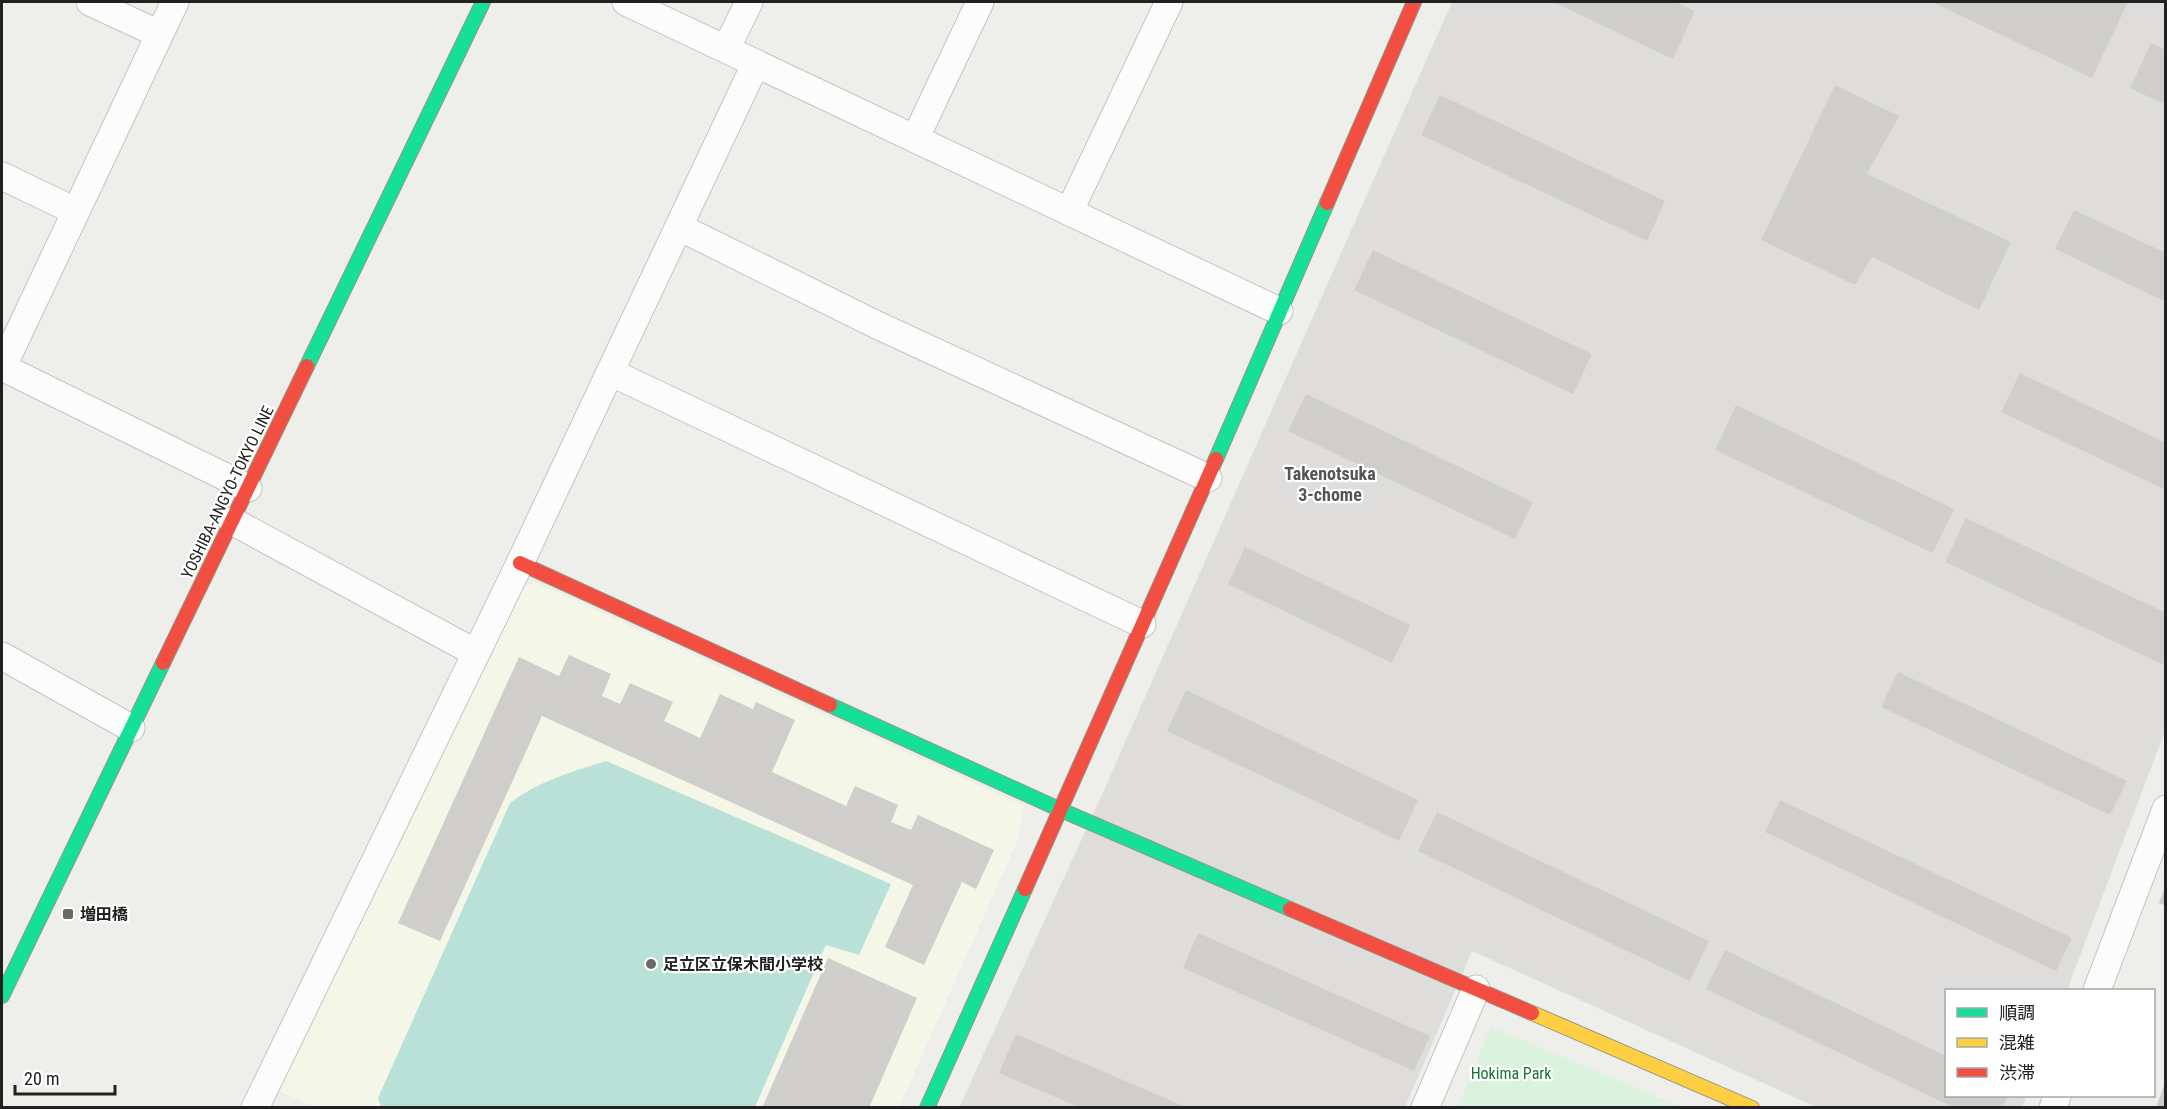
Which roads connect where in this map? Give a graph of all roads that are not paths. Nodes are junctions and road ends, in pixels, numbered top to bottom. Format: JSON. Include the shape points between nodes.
{"nodes":[{"id":1,"x":90,"y":2,"type":"edge"},
{"id":2,"x":175,"y":2,"type":"edge"},
{"id":3,"x":483,"y":2,"type":"edge"},
{"id":4,"x":626,"y":2,"type":"edge"},
{"id":5,"x":749,"y":2,"type":"edge"},
{"id":6,"x":980,"y":2,"type":"edge"},
{"id":7,"x":1169,"y":2,"type":"edge"},
{"id":8,"x":1414,"y":2,"type":"edge"},
{"id":9,"x":159,"y":34,"type":"junction"},
{"id":10,"x":726,"y":49,"type":"junction"},
{"id":11,"x":756,"y":63,"type":"junction"},
{"id":12,"x":915,"y":139,"type":"junction"},
{"id":13,"x":2,"y":177,"type":"edge"},
{"id":14,"x":75,"y":211,"type":"junction"},
{"id":15,"x":1069,"y":212,"type":"junction"},
{"id":16,"x":679,"y":227,"type":"junction"},
{"id":17,"x":1279,"y":311,"type":"junction"},
{"id":18,"x":2,"y":367,"type":"edge"},
{"id":19,"x":610,"y":372,"type":"junction"},
{"id":20,"x":1208,"y":478,"type":"junction"},
{"id":21,"x":248,"y":488,"type":"junction"},
{"id":22,"x":232,"y":521,"type":"junction"},
{"id":23,"x":520,"y":563,"type":"junction"},
{"id":24,"x":1142,"y":624,"type":"junction"},
{"id":25,"x":476,"y":653,"type":"junction"},
{"id":26,"x":2,"y":656,"type":"edge"},
{"id":27,"x":131,"y":728,"type":"junction"},
{"id":28,"x":2166,"y":809,"type":"edge"},
{"id":29,"x":1061,"y":810,"type":"junction"},
{"id":30,"x":1476,"y":989,"type":"junction"},
{"id":31,"x":2097,"y":989,"type":"edge"},
{"id":32,"x":2,"y":996,"type":"edge"},
{"id":33,"x":255,"y":1107,"type":"edge"},
{"id":34,"x":927,"y":1107,"type":"edge"},
{"id":35,"x":1425,"y":1107,"type":"edge"},
{"id":36,"x":1752,"y":1107,"type":"edge"}],
"edges":[{"from":1,"to":9,"type":"street"},
{"from":2,"to":9,"type":"street"},
{"from":3,"to":21,"type":"street","name":"YOSHIBA-ANGYO-TOKYO LINE"},
{"from":4,"to":10,"type":"street"},
{"from":5,"to":10,"type":"street"},
{"from":6,"to":12,"type":"street"},
{"from":7,"to":15,"type":"street"},
{"from":8,"to":17,"type":"street"},
{"from":9,"to":14,"type":"street"},
{"from":10,"to":11,"type":"street"},
{"from":11,"to":12,"type":"street"},
{"from":11,"to":16,"type":"street"},
{"from":12,"to":15,"type":"street"},
{"from":13,"to":14,"type":"street"},
{"from":14,"to":18,"type":"street"},
{"from":15,"to":17,"type":"street"},
{"from":16,"to":19,"type":"street"},
{"from":16,"to":20,"type":"street","via":[[878,325]]},
{"from":17,"to":20,"type":"street"},
{"from":18,"to":21,"type":"street"},
{"from":19,"to":23,"type":"street"},
{"from":19,"to":24,"type":"street"},
{"from":20,"to":24,"type":"street"},
{"from":21,"to":22,"type":"street","name":"YOSHIBA-ANGYO-TOKYO LINE"},
{"from":22,"to":25,"type":"street"},
{"from":22,"to":27,"type":"street","name":"YOSHIBA-ANGYO-TOKYO LINE"},
{"from":23,"to":25,"type":"street"},
{"from":23,"to":29,"type":"street"},
{"from":24,"to":29,"type":"street"},
{"from":25,"to":33,"type":"street"},
{"from":26,"to":27,"type":"street"},
{"from":27,"to":32,"type":"street","name":"YOSHIBA-ANGYO-TOKYO LINE"},
{"from":28,"to":31,"type":"street"},
{"from":29,"to":30,"type":"street"},
{"from":29,"to":34,"type":"street"},
{"from":30,"to":35,"type":"street"},
{"from":30,"to":36,"type":"street"}]}
